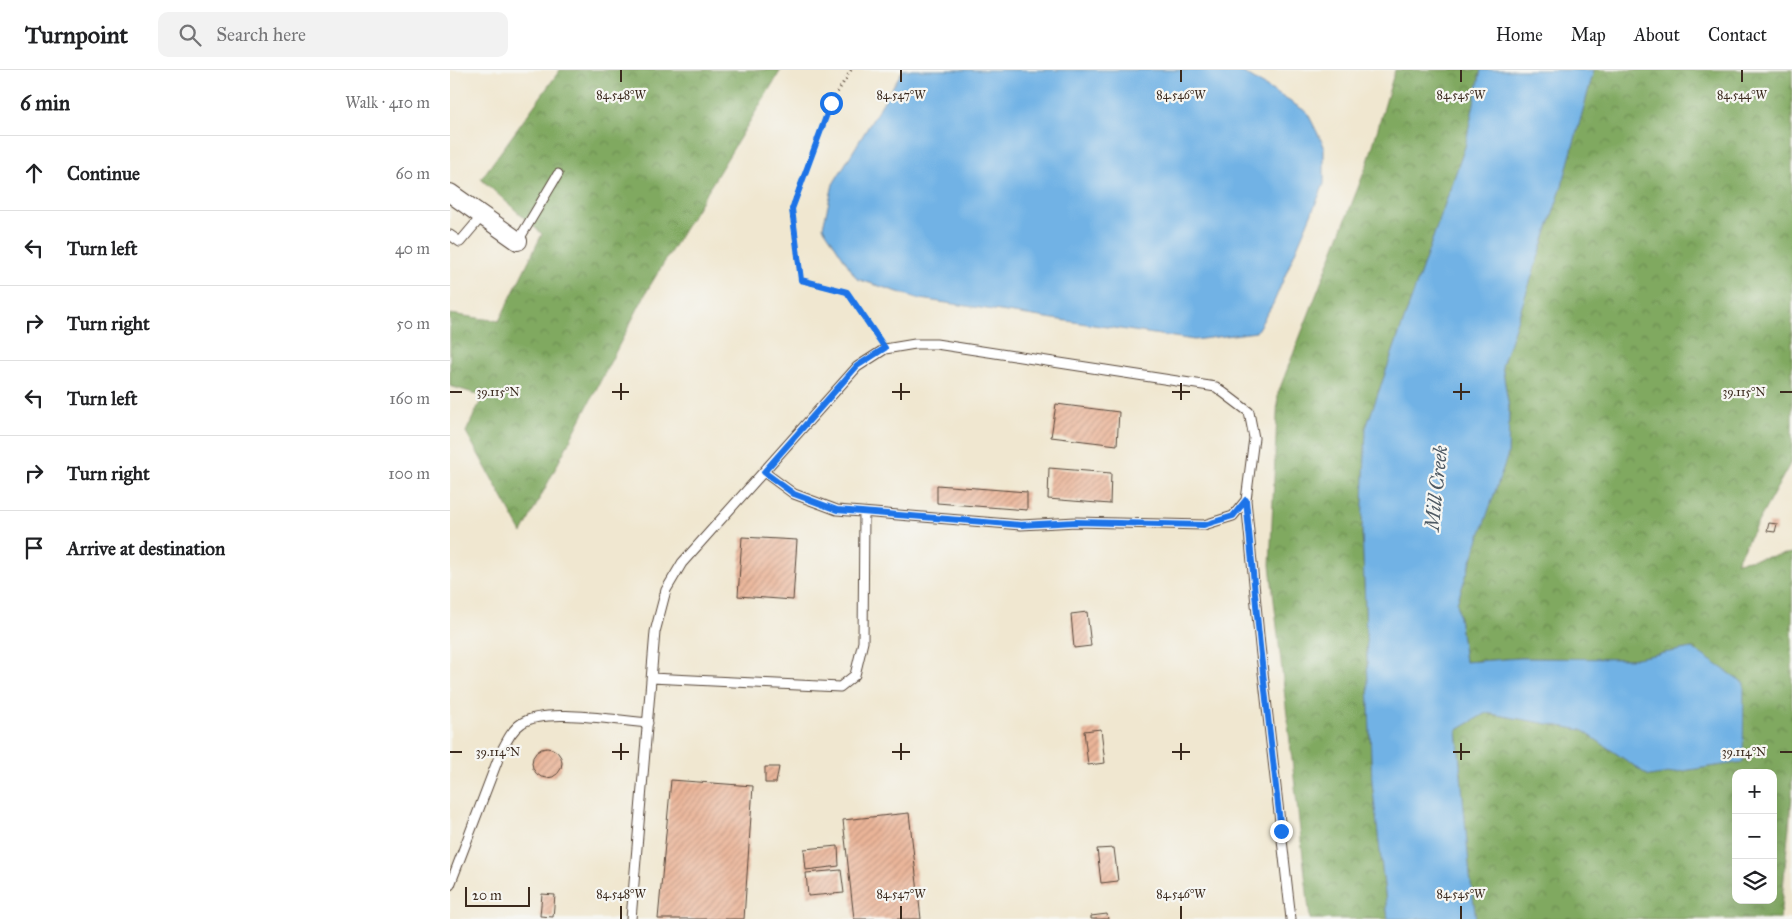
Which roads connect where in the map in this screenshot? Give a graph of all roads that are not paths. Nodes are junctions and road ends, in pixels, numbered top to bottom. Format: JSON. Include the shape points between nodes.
{"nodes":[{"id":1,"x":558,"y":174,"type":"dead end"},
{"id":2,"x":450,"y":193,"type":"edge"},
{"id":3,"x":482,"y":216,"type":"junction"},
{"id":4,"x":450,"y":235,"type":"edge"},
{"id":5,"x":518,"y":241,"type":"joint"},
{"id":6,"x":764,"y":472,"type":"junction"},
{"id":7,"x":1246,"y":500,"type":"junction"},
{"id":8,"x":864,"y":513,"type":"junction"},
{"id":9,"x":651,"y":678,"type":"junction"},
{"id":10,"x":648,"y":724,"type":"junction"},
{"id":11,"x":450,"y":885,"type":"edge"},
{"id":12,"x":631,"y":919,"type":"edge"},
{"id":13,"x":1291,"y":919,"type":"edge"}],
"edges":[{"from":1,"to":5,"type":"lane"},
{"from":2,"to":3,"type":"street"},
{"from":3,"to":4,"type":"lane","via":[[460,242]]},
{"from":3,"to":5,"type":"street"},
{"from":6,"to":7,"type":"lane","via":[[857,366],[885,348],[936,344],[1216,387],[1249,412],[1254,438]]},
{"from":6,"to":8,"type":"lane","via":[[794,494],[837,510]]},
{"from":6,"to":9,"type":"lane","via":[[682,563],[666,590],[655,632]]},
{"from":7,"to":8,"type":"lane","via":[[1233,516],[1204,525],[1076,522],[1021,525]]},
{"from":7,"to":13,"type":"lane"},
{"from":8,"to":9,"type":"lane","via":[[863,642],[855,675],[840,687]]},
{"from":9,"to":10,"type":"lane"},
{"from":10,"to":11,"type":"lane","via":[[550,715],[532,717],[518,726],[500,754]]},
{"from":10,"to":12,"type":"lane"}]}
